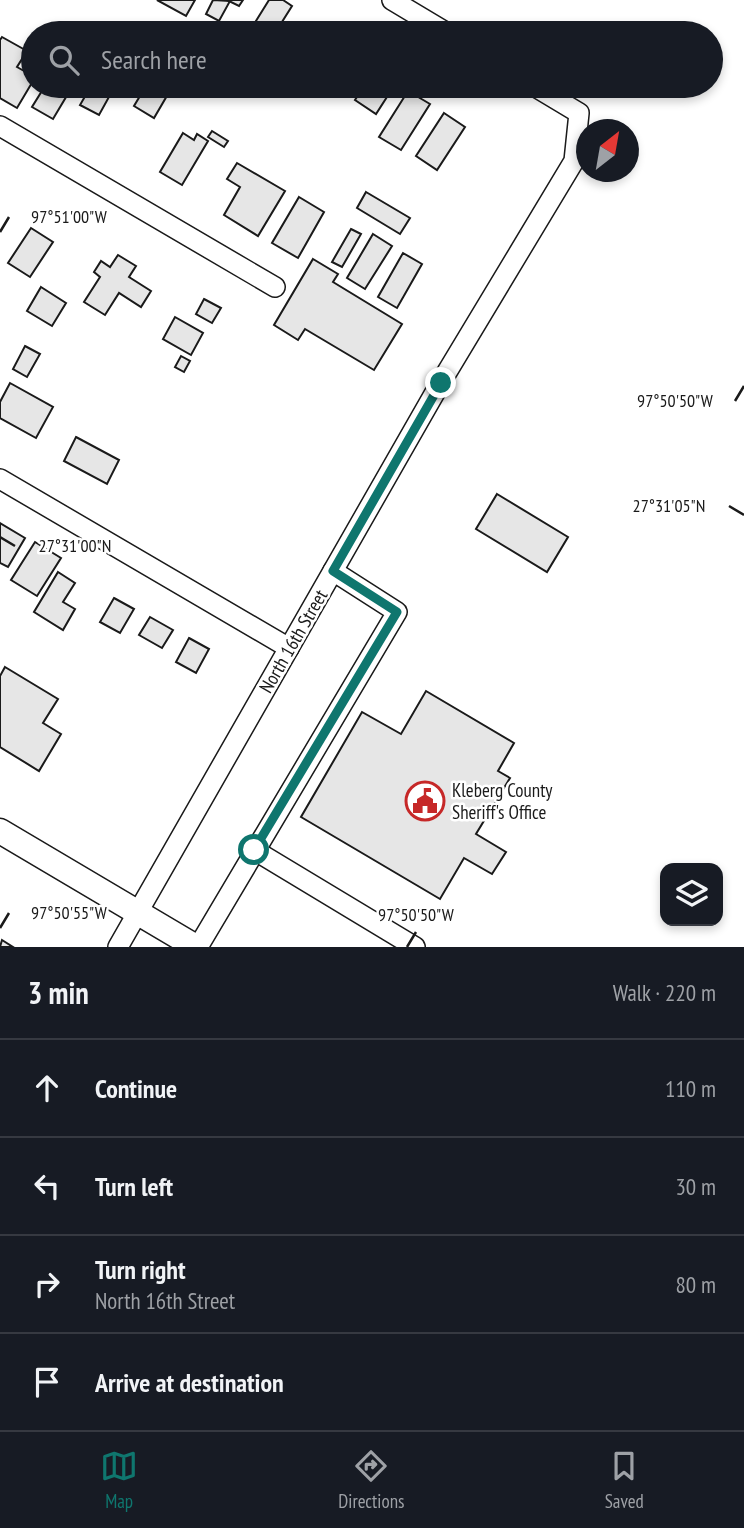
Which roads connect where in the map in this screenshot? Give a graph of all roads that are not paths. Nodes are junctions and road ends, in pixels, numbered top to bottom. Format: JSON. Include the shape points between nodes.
{"nodes":[{"id":1,"x":392,"y":0,"type":"edge"},
{"id":2,"x":427,"y":21,"type":"edge"},
{"id":3,"x":554,"y":98,"type":"edge"},
{"id":4,"x":0,"y":126,"type":"edge"},
{"id":5,"x":275,"y":287,"type":"dead end"},
{"id":6,"x":0,"y":479,"type":"edge"},
{"id":7,"x":333,"y":571,"type":"junction"},
{"id":8,"x":289,"y":648,"type":"junction"},
{"id":9,"x":0,"y":831,"type":"edge"},
{"id":10,"x":254,"y":850,"type":"junction"},
{"id":11,"x":138,"y":914,"type":"junction"},
{"id":12,"x":118,"y":947,"type":"edge"},
{"id":13,"x":197,"y":947,"type":"edge"},
{"id":14,"x":415,"y":947,"type":"edge"}],
"edges":[{"from":1,"to":2,"type":"street"},
{"from":3,"to":7,"type":"street","name":"North 16th Street","via":[[579,113],[574,160]]},
{"from":4,"to":5,"type":"street"},
{"from":6,"to":8,"type":"street"},
{"from":7,"to":8,"type":"street","name":"North 16th Street"},
{"from":7,"to":10,"type":"street","via":[[397,612]]},
{"from":8,"to":11,"type":"street","name":"North 16th Street"},
{"from":9,"to":11,"type":"main road"},
{"from":10,"to":13,"type":"street"},
{"from":10,"to":14,"type":"street"},
{"from":11,"to":12,"type":"street","name":"North 16th Street"},
{"from":11,"to":13,"type":"main road"}]}
